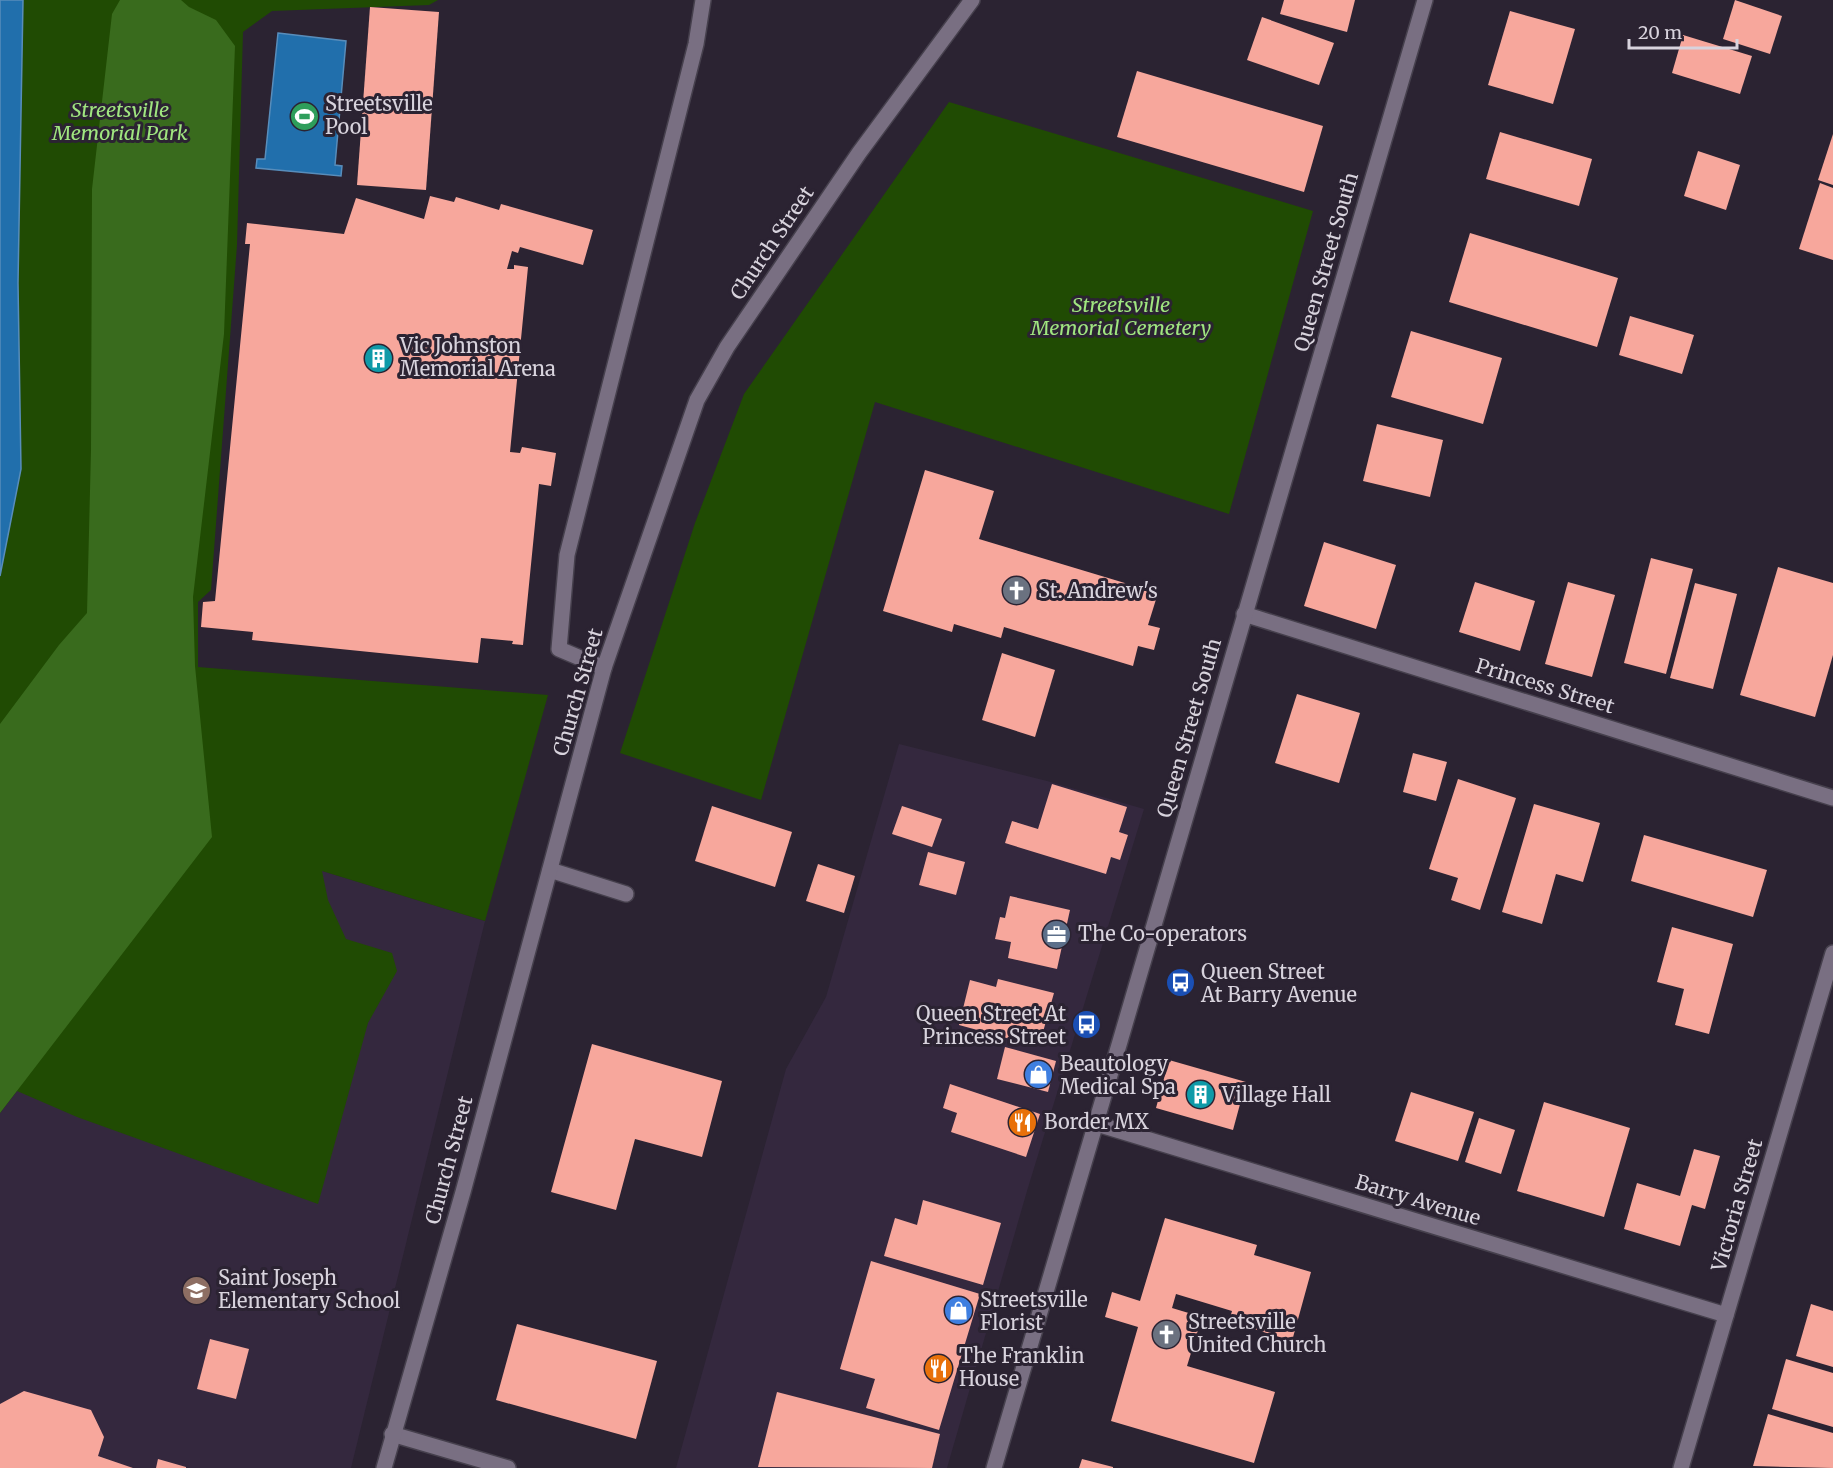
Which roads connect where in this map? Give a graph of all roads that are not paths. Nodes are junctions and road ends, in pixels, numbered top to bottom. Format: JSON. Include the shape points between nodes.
{"nodes":[{"id":1,"x":703,"y":0,"type":"edge"},
{"id":2,"x":972,"y":0,"type":"edge"},
{"id":3,"x":1425,"y":0,"type":"edge"},
{"id":4,"x":1244,"y":614,"type":"junction"},
{"id":5,"x":604,"y":668,"type":"junction"},
{"id":6,"x":1833,"y":798,"type":"edge"},
{"id":7,"x":550,"y":870,"type":"junction"},
{"id":8,"x":626,"y":894,"type":"dead end"},
{"id":9,"x":1833,"y":953,"type":"edge"},
{"id":10,"x":1098,"y":1124,"type":"junction"},
{"id":11,"x":1726,"y":1315,"type":"junction"},
{"id":12,"x":392,"y":1434,"type":"junction"},
{"id":13,"x":384,"y":1468,"type":"edge"},
{"id":14,"x":508,"y":1468,"type":"edge"},
{"id":15,"x":994,"y":1468,"type":"edge"},
{"id":16,"x":1681,"y":1468,"type":"edge"}],
"edges":[{"from":1,"to":5,"type":"street","via":[[696,44],[567,555],[559,650]]},
{"from":2,"to":5,"type":"street","name":"Church Street","via":[[859,153],[705,383]]},
{"from":3,"to":4,"type":"street","name":"Queen Street South"},
{"from":4,"to":6,"type":"street","name":"Princess Street"},
{"from":4,"to":10,"type":"street","name":"Queen Street South"},
{"from":5,"to":7,"type":"street","name":"Church Street"},
{"from":7,"to":8,"type":"street"},
{"from":7,"to":12,"type":"street","name":"Church Street","via":[[463,1192]]},
{"from":9,"to":11,"type":"street","name":"Victoria Street"},
{"from":10,"to":11,"type":"street","name":"Barry Avenue"},
{"from":10,"to":15,"type":"street","name":"Queen Street South"},
{"from":11,"to":16,"type":"street","name":"Victoria Street"},
{"from":12,"to":13,"type":"street","name":"Church Street"},
{"from":12,"to":14,"type":"street"}]}
